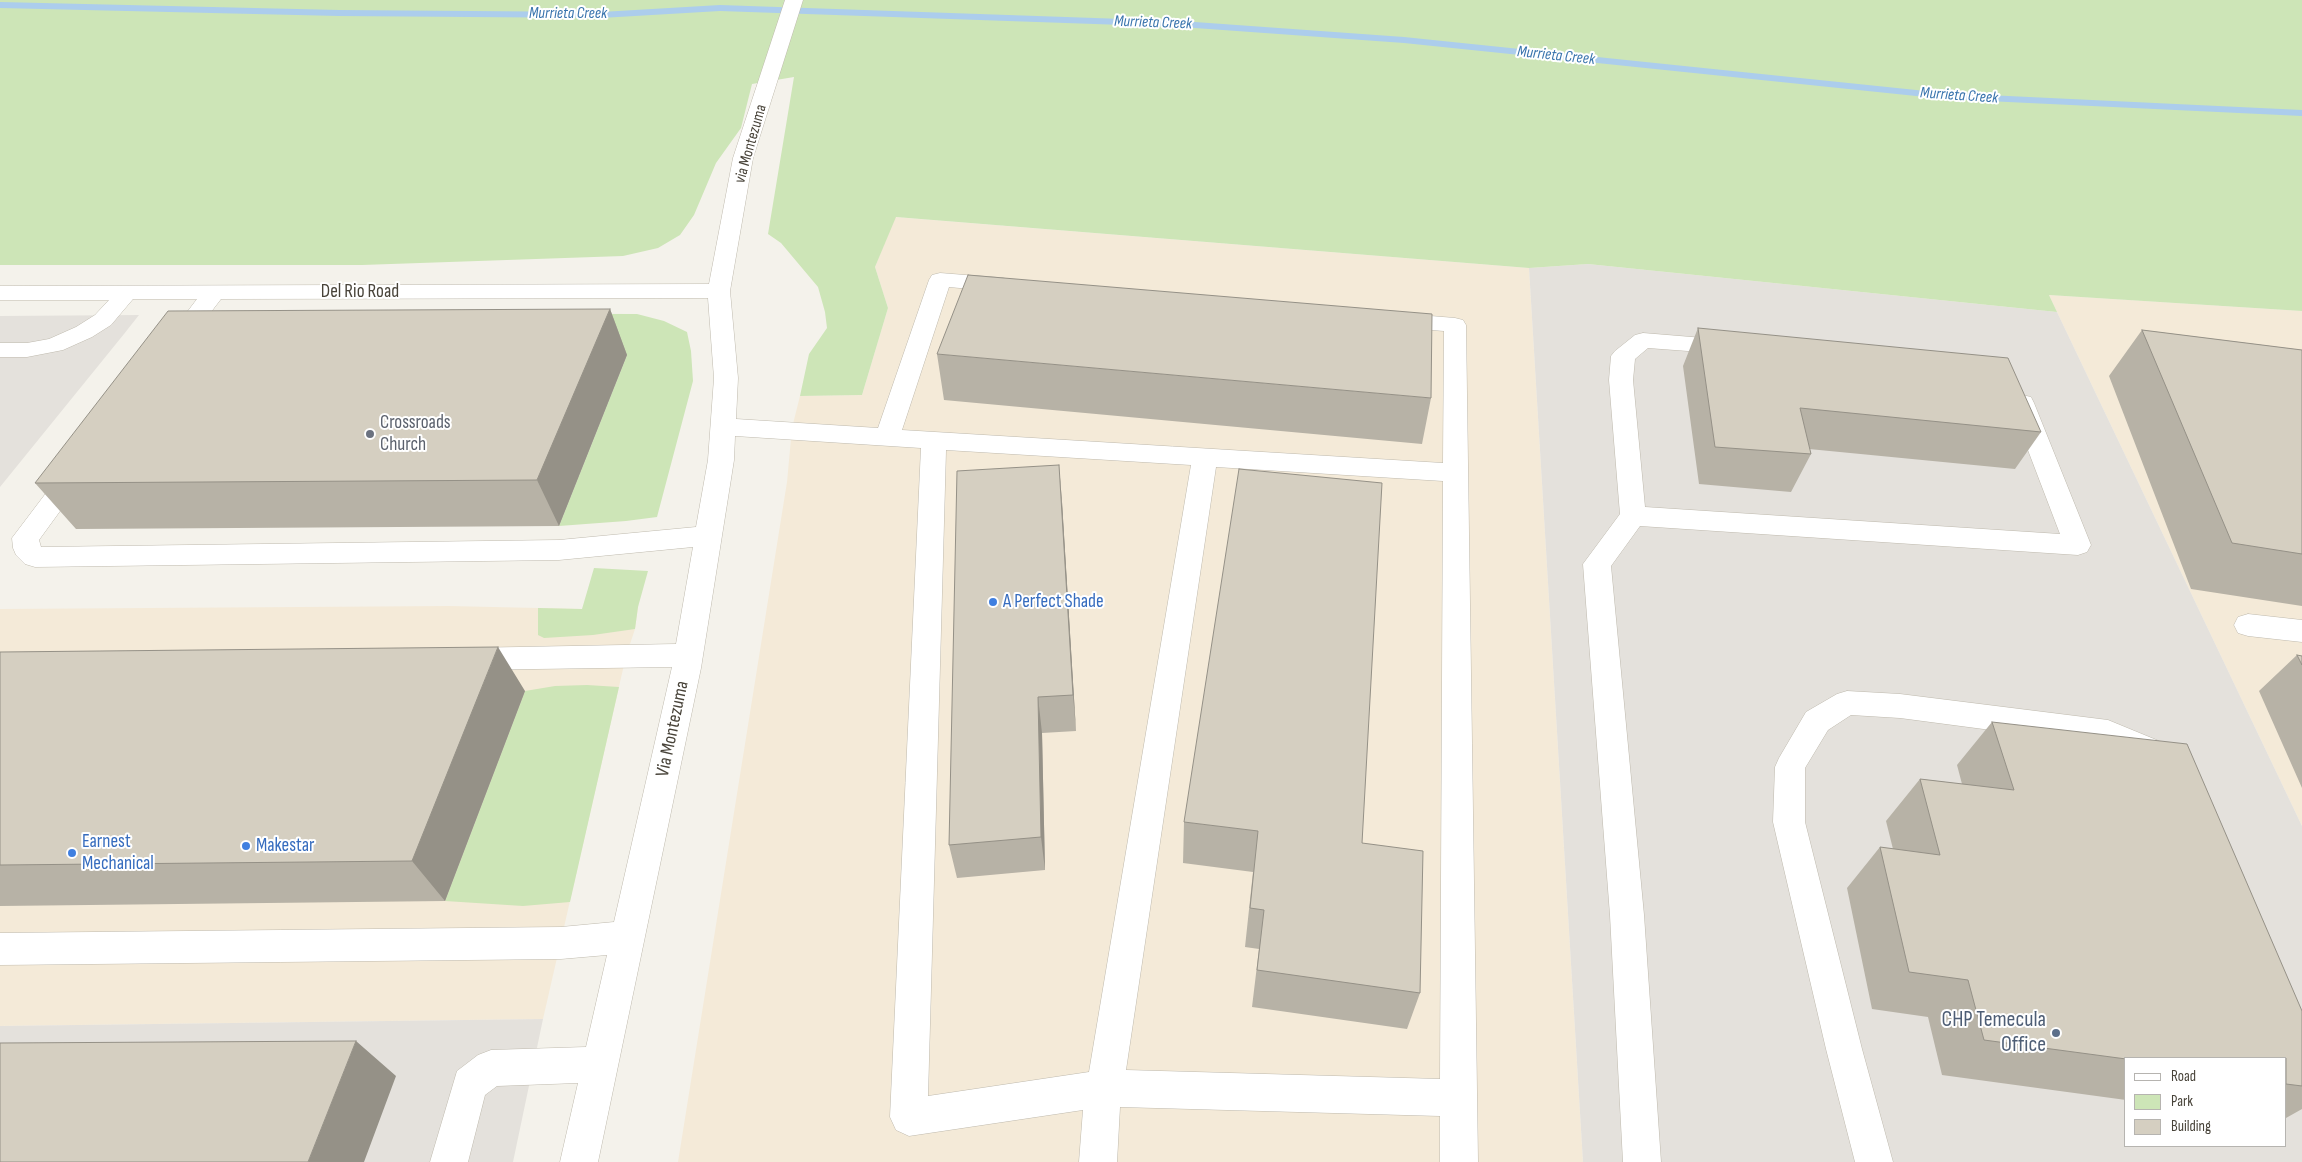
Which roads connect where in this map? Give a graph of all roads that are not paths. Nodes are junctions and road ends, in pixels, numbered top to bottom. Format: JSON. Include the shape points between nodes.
{"nodes":[{"id":1,"x":794,"y":0,"type":"edge"},
{"id":2,"x":1029,"y":288,"type":"edge"},
{"id":3,"x":719,"y":291,"type":"junction"},
{"id":4,"x":0,"y":293,"type":"edge"},
{"id":5,"x":127,"y":293,"type":"junction"},
{"id":6,"x":214,"y":293,"type":"junction"},
{"id":7,"x":1376,"y":318,"type":"edge"},
{"id":8,"x":0,"y":350,"type":"edge"},
{"id":9,"x":1752,"y":350,"type":"edge"},
{"id":10,"x":165,"y":356,"type":"edge"},
{"id":11,"x":2014,"y":382,"type":"edge"},
{"id":12,"x":723,"y":427,"type":"junction"},
{"id":13,"x":887,"y":437,"type":"junction"},
{"id":14,"x":934,"y":440,"type":"junction"},
{"id":15,"x":1205,"y":457,"type":"junction"},
{"id":16,"x":86,"y":459,"type":"edge"},
{"id":17,"x":1456,"y":473,"type":"junction"},
{"id":18,"x":1633,"y":516,"type":"junction"},
{"id":19,"x":708,"y":536,"type":"junction"},
{"id":20,"x":2248,"y":625,"type":"dead end"},
{"id":21,"x":2302,"y":631,"type":"edge"},
{"id":22,"x":688,"y":655,"type":"junction"},
{"id":23,"x":437,"y":659,"type":"edge"},
{"id":24,"x":2172,"y":766,"type":"edge"},
{"id":25,"x":628,"y":937,"type":"junction"},
{"id":26,"x":0,"y":949,"type":"edge"},
{"id":27,"x":600,"y":1064,"type":"junction"},
{"id":28,"x":1105,"y":1088,"type":"junction"},
{"id":29,"x":1459,"y":1098,"type":"junction"},
{"id":30,"x":449,"y":1162,"type":"edge"},
{"id":31,"x":579,"y":1162,"type":"edge"},
{"id":32,"x":1098,"y":1162,"type":"edge"},
{"id":33,"x":1460,"y":1162,"type":"edge"},
{"id":34,"x":1642,"y":1162,"type":"edge"},
{"id":35,"x":1874,"y":1162,"type":"edge"}],
"edges":[{"from":1,"to":3,"type":"street","name":"via Montezuma","via":[[743,158]]},
{"from":2,"to":13,"type":"street","via":[[940,280]]},
{"from":3,"to":6,"type":"street","name":"Del Rio Road"},
{"from":3,"to":12,"type":"street","name":"Via Montezuma","via":[[726,378]]},
{"from":4,"to":5,"type":"street","name":"Del Rio Road"},
{"from":5,"to":6,"type":"street","name":"Del Rio Road"},
{"from":5,"to":8,"type":"street","via":[[103,320],[84,332],[55,345]]},
{"from":6,"to":10,"type":"street"},
{"from":7,"to":17,"type":"street","via":[[1455,325]]},
{"from":9,"to":18,"type":"street","via":[[1643,340],[1623,356],[1621,380]]},
{"from":11,"to":18,"type":"street","via":[[2078,545]]},
{"from":12,"to":13,"type":"street"},
{"from":12,"to":19,"type":"street","name":"Via Montezuma","via":[[722,460]]},
{"from":13,"to":14,"type":"street"},
{"from":14,"to":15,"type":"street"},
{"from":14,"to":28,"type":"street","via":[[909,1117]]},
{"from":15,"to":17,"type":"street"},
{"from":15,"to":28,"type":"street"},
{"from":16,"to":19,"type":"street","via":[[25,538],[26,548],[35,557],[559,550]]},
{"from":17,"to":29,"type":"street"},
{"from":18,"to":34,"type":"street","via":[[1597,564],[1627,915]]},
{"from":19,"to":22,"type":"street","name":"Via Montezuma"},
{"from":20,"to":21,"type":"street"},
{"from":22,"to":23,"type":"street"},
{"from":22,"to":25,"type":"street","name":"Via Montezuma"},
{"from":24,"to":35,"type":"street","via":[[2157,754],[2108,733],[1900,706],[1847,703],[1818,720],[1790,767],[1789,822]]},
{"from":25,"to":26,"type":"street","via":[[561,943]]},
{"from":25,"to":27,"type":"street","name":"Via Montezuma"},
{"from":27,"to":30,"type":"street","via":[[491,1068],[470,1084]]},
{"from":27,"to":31,"type":"street","name":"Via Montezuma"},
{"from":28,"to":29,"type":"street"},
{"from":28,"to":32,"type":"street"},
{"from":29,"to":33,"type":"street"}]}
